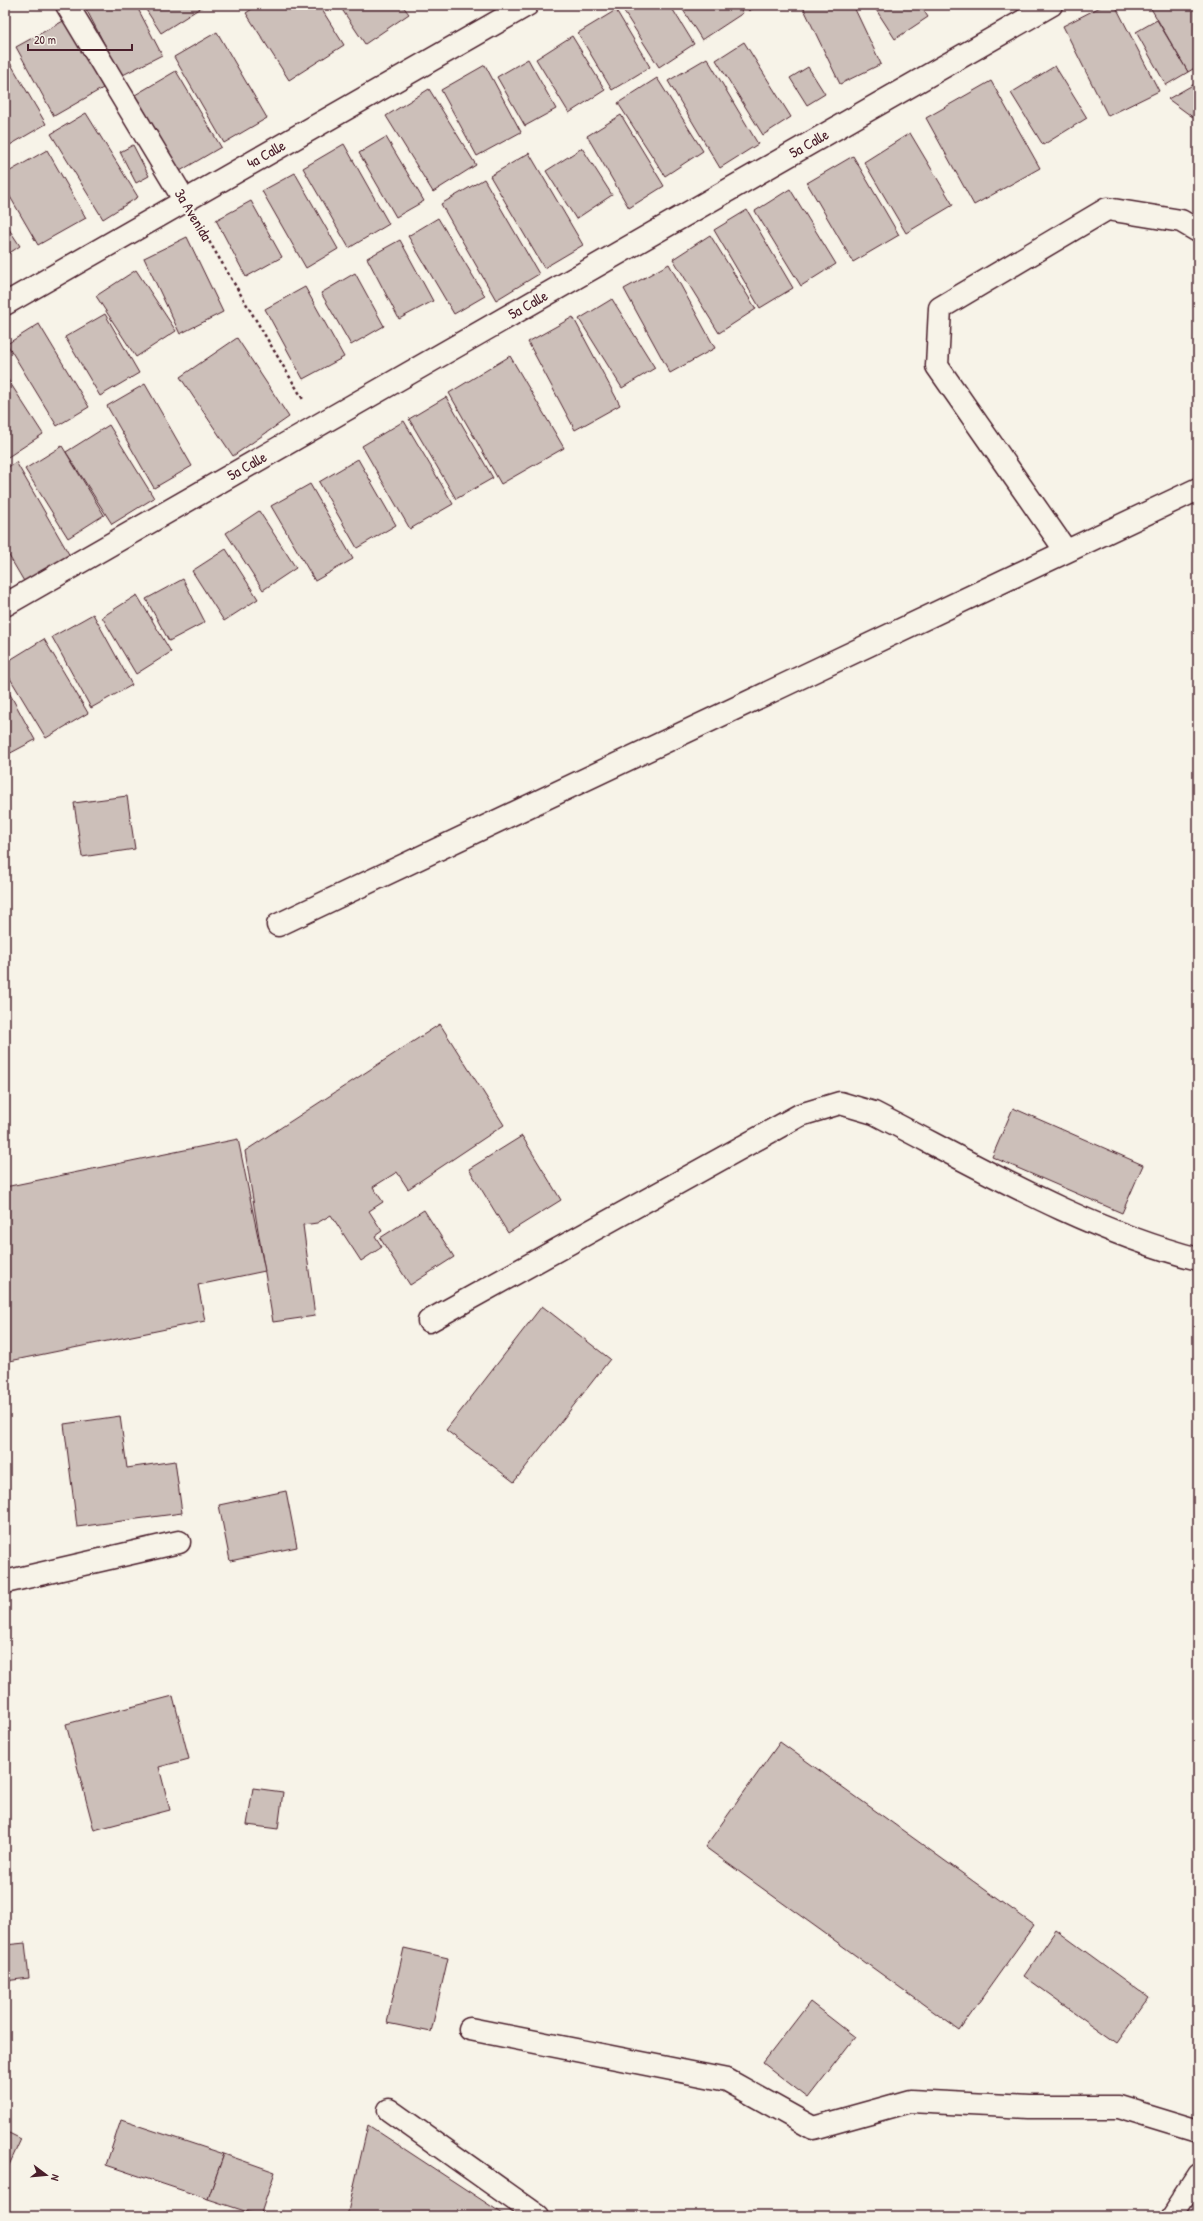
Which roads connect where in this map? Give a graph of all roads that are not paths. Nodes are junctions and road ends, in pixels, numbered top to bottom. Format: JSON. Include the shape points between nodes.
{"nodes":[{"id":1,"x":66,"y":5,"type":"edge"},
{"id":2,"x":527,"y":5,"type":"edge"},
{"id":3,"x":1052,"y":5,"type":"edge"},
{"id":4,"x":185,"y":201,"type":"junction"},
{"id":5,"x":1198,"y":231,"type":"edge"},
{"id":6,"x":5,"y":304,"type":"edge"},
{"id":7,"x":1198,"y":489,"type":"edge"},
{"id":8,"x":1066,"y":551,"type":"junction"},
{"id":9,"x":5,"y":605,"type":"edge"},
{"id":10,"x":278,"y":924,"type":"dead end"},
{"id":11,"x":1198,"y":1259,"type":"edge"},
{"id":12,"x":429,"y":1321,"type":"dead end"},
{"id":13,"x":179,"y":1542,"type":"dead end"},
{"id":14,"x":5,"y":1582,"type":"edge"},
{"id":15,"x":470,"y":2029,"type":"dead end"},
{"id":16,"x":389,"y":2110,"type":"dead end"},
{"id":17,"x":1198,"y":2131,"type":"edge"},
{"id":18,"x":1198,"y":2176,"type":"edge"},
{"id":19,"x":538,"y":2216,"type":"edge"},
{"id":20,"x":1172,"y":2216,"type":"edge"}],
"edges":[{"from":1,"to":4,"type":"street","name":"3a Avenida"},
{"from":2,"to":4,"type":"street","name":"4a Calle"},
{"from":3,"to":9,"type":"street","name":"5a Calle"},
{"from":4,"to":6,"type":"street","name":"4a Calle"},
{"from":5,"to":8,"type":"street","via":[[1181,220],[1107,208],[940,308],[937,366]]},
{"from":7,"to":8,"type":"street"},
{"from":8,"to":10,"type":"street"},
{"from":11,"to":12,"type":"street","via":[[1150,1245],[1086,1220],[874,1113],[840,1104],[800,1115]]},
{"from":13,"to":14,"type":"street"},
{"from":15,"to":17,"type":"street","via":[[727,2080],[814,2128],[910,2101],[1029,2107],[1119,2106]]},
{"from":16,"to":19,"type":"street"},
{"from":18,"to":20,"type":"street"}]}
